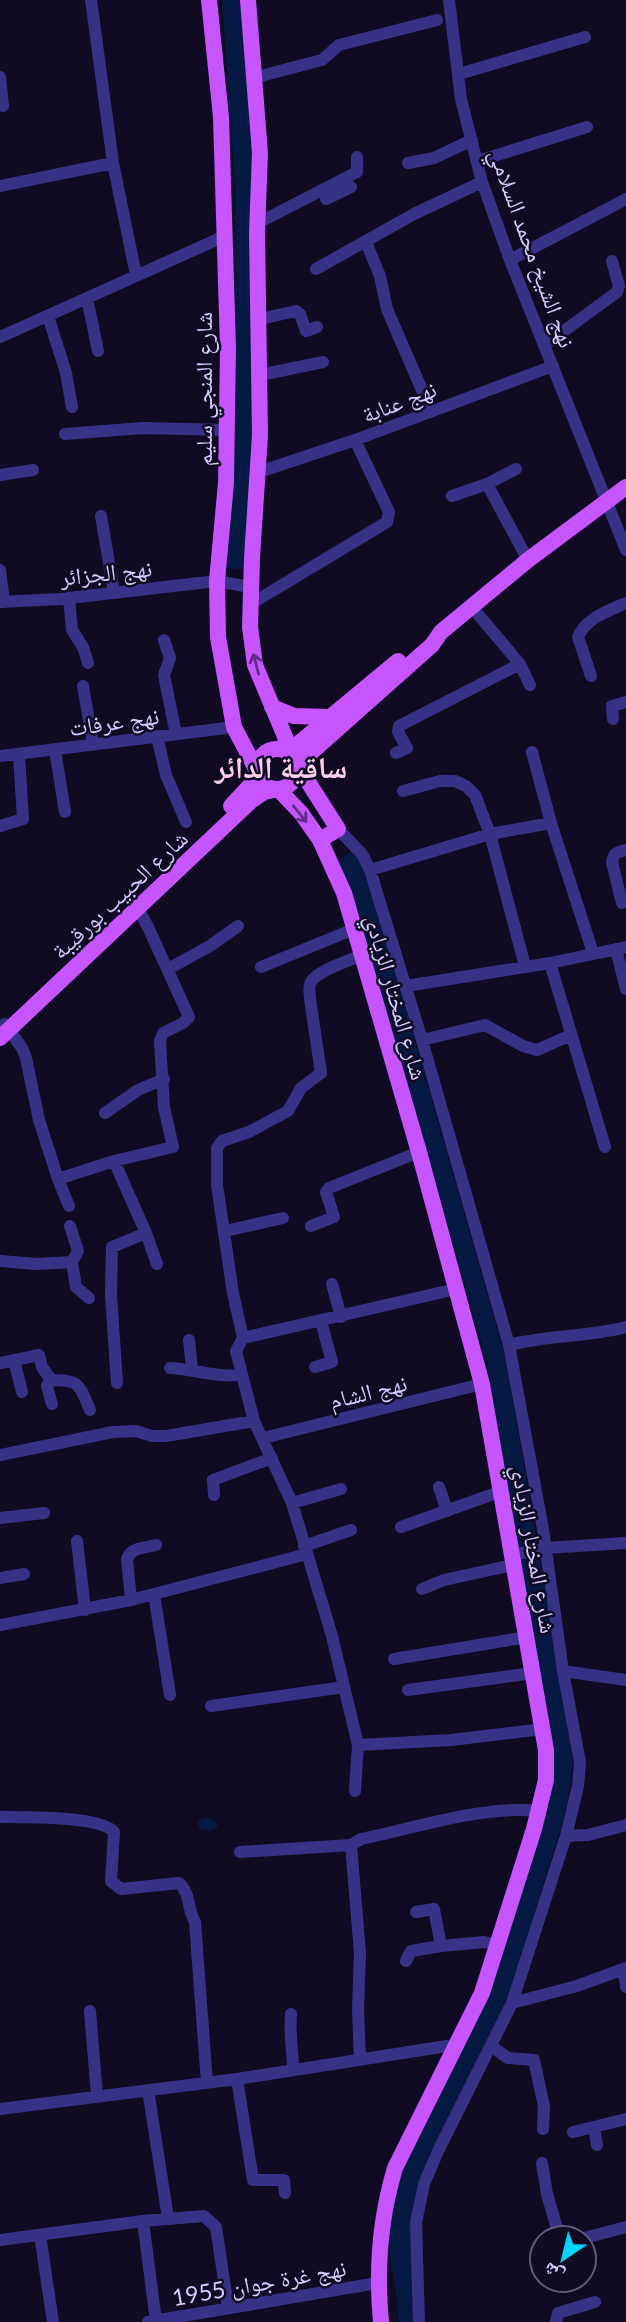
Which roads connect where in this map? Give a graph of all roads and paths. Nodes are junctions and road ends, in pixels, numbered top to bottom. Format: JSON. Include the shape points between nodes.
{"nodes":[{"id":1,"x":91,"y":0,"type":"edge"},
{"id":2,"x":209,"y":0,"type":"edge"},
{"id":3,"x":248,"y":0,"type":"edge"},
{"id":4,"x":449,"y":0,"type":"edge"},
{"id":5,"x":437,"y":20,"type":"dead end"},
{"id":6,"x":585,"y":37,"type":"dead end"},
{"id":7,"x":459,"y":74,"type":"junction"},
{"id":8,"x":0,"y":77,"type":"edge"},
{"id":9,"x":253,"y":78,"type":"junction"},
{"id":10,"x":3,"y":106,"type":"dead end"},
{"id":11,"x":587,"y":127,"type":"dead end"},
{"id":12,"x":472,"y":140,"type":"junction"},
{"id":13,"x":357,"y":157,"type":"dead end"},
{"id":14,"x":478,"y":161,"type":"junction"},
{"id":15,"x":113,"y":163,"type":"junction"},
{"id":16,"x":408,"y":163,"type":"dead end"},
{"id":17,"x":482,"y":182,"type":"junction"},
{"id":18,"x":0,"y":186,"type":"edge"},
{"id":19,"x":351,"y":187,"type":"dead end"},
{"id":20,"x":626,"y":199,"type":"edge"},
{"id":21,"x":258,"y":228,"type":"junction"},
{"id":22,"x":225,"y":236,"type":"junction"},
{"id":23,"x":366,"y":242,"type":"junction"},
{"id":24,"x":510,"y":260,"type":"junction"},
{"id":25,"x":612,"y":261,"type":"dead end"},
{"id":26,"x":316,"y":269,"type":"dead end"},
{"id":27,"x":136,"y":275,"type":"junction"},
{"id":28,"x":87,"y":298,"type":"junction"},
{"id":29,"x":47,"y":316,"type":"junction"},
{"id":30,"x":260,"y":319,"type":"junction"},
{"id":31,"x":317,"y":327,"type":"dead end"},
{"id":32,"x":0,"y":337,"type":"edge"},
{"id":33,"x":545,"y":345,"type":"junction"},
{"id":34,"x":98,"y":351,"type":"dead end"},
{"id":35,"x":323,"y":362,"type":"dead end"},
{"id":36,"x":553,"y":366,"type":"junction"},
{"id":37,"x":260,"y":375,"type":"junction"},
{"id":38,"x":72,"y":407,"type":"dead end"},
{"id":39,"x":431,"y":411,"type":"junction"},
{"id":40,"x":226,"y":430,"type":"junction"},
{"id":41,"x":65,"y":434,"type":"dead end"},
{"id":42,"x":355,"y":440,"type":"junction"},
{"id":43,"x":516,"y":469,"type":"dead end"},
{"id":44,"x":33,"y":471,"type":"dead end"},
{"id":45,"x":259,"y":472,"type":"junction"},
{"id":46,"x":0,"y":475,"type":"edge"},
{"id":47,"x":486,"y":484,"type":"junction"},
{"id":48,"x":626,"y":486,"type":"edge"},
{"id":49,"x":452,"y":496,"type":"dead end"},
{"id":50,"x":605,"y":502,"type":"junction"},
{"id":51,"x":101,"y":516,"type":"dead end"},
{"id":52,"x":626,"y":550,"type":"edge"},
{"id":53,"x":528,"y":560,"type":"junction"},
{"id":54,"x":0,"y":570,"type":"edge"},
{"id":55,"x":217,"y":581,"type":"junction"},
{"id":56,"x":250,"y":587,"type":"junction"},
{"id":57,"x":114,"y":592,"type":"junction"},
{"id":58,"x":69,"y":598,"type":"junction"},
{"id":59,"x":2,"y":601,"type":"edge"},
{"id":60,"x":626,"y":603,"type":"edge"},
{"id":61,"x":249,"y":605,"type":"junction"},
{"id":62,"x":471,"y":606,"type":"junction"},
{"id":63,"x":441,"y":632,"type":"junction"},
{"id":64,"x":164,"y":640,"type":"dead end"},
{"id":65,"x":88,"y":663,"type":"dead end"},
{"id":66,"x":520,"y":664,"type":"junction"},
{"id":67,"x":592,"y":676,"type":"dead end"},
{"id":68,"x":530,"y":685,"type":"dead end"},
{"id":69,"x":83,"y":686,"type":"dead end"},
{"id":70,"x":626,"y":702,"type":"edge"},
{"id":71,"x":272,"y":707,"type":"junction"},
{"id":72,"x":329,"y":717,"type":"junction"},
{"id":73,"x":614,"y":719,"type":"dead end"},
{"id":74,"x":234,"y":727,"type":"junction"},
{"id":75,"x":176,"y":734,"type":"junction"},
{"id":76,"x":157,"y":736,"type":"junction"},
{"id":77,"x":93,"y":744,"type":"junction"},
{"id":78,"x":55,"y":750,"type":"junction"},
{"id":79,"x":284,"y":750,"type":"junction"},
{"id":80,"x":532,"y":752,"type":"dead end"},
{"id":81,"x":396,"y":753,"type":"dead end"},
{"id":82,"x":19,"y":755,"type":"junction"},
{"id":83,"x":0,"y":756,"type":"edge"},
{"id":84,"x":298,"y":766,"type":"junction"},
{"id":85,"x":258,"y":774,"type":"junction"},
{"id":86,"x":276,"y":790,"type":"junction"},
{"id":87,"x":403,"y":791,"type":"dead end"},
{"id":88,"x":65,"y":812,"type":"dead end"},
{"id":89,"x":186,"y":822,"type":"dead end"},
{"id":90,"x":551,"y":823,"type":"junction"},
{"id":91,"x":0,"y":826,"type":"edge"},
{"id":92,"x":338,"y":829,"type":"junction"},
{"id":93,"x":490,"y":834,"type":"junction"},
{"id":94,"x":320,"y":840,"type":"junction"},
{"id":95,"x":626,"y":850,"type":"edge"},
{"id":96,"x":370,"y":870,"type":"junction"},
{"id":97,"x":134,"y":903,"type":"junction"},
{"id":98,"x":622,"y":903,"type":"dead end"},
{"id":99,"x":238,"y":926,"type":"dead end"},
{"id":100,"x":354,"y":929,"type":"junction"},
{"id":101,"x":621,"y":948,"type":"edge"},
{"id":102,"x":593,"y":953,"type":"junction"},
{"id":103,"x":362,"y":955,"type":"junction"},
{"id":104,"x":550,"y":963,"type":"junction"},
{"id":105,"x":525,"y":965,"type":"junction"},
{"id":106,"x":261,"y":967,"type":"dead end"},
{"id":107,"x":168,"y":969,"type":"junction"},
{"id":108,"x":406,"y":986,"type":"junction"},
{"id":109,"x":626,"y":989,"type":"edge"},
{"id":110,"x":3,"y":1030,"type":"edge"},
{"id":111,"x":571,"y":1035,"type":"junction"},
{"id":112,"x":422,"y":1040,"type":"junction"},
{"id":113,"x":164,"y":1079,"type":"junction"},
{"id":114,"x":105,"y":1113,"type":"dead end"},
{"id":115,"x":605,"y":1147,"type":"dead end"},
{"id":116,"x":419,"y":1152,"type":"junction"},
{"id":117,"x":114,"y":1161,"type":"junction"},
{"id":118,"x":58,"y":1179,"type":"junction"},
{"id":119,"x":69,"y":1206,"type":"dead end"},
{"id":120,"x":283,"y":1218,"type":"dead end"},
{"id":121,"x":70,"y":1226,"type":"dead end"},
{"id":122,"x":310,"y":1226,"type":"dead end"},
{"id":123,"x":225,"y":1231,"type":"junction"},
{"id":124,"x":146,"y":1233,"type":"junction"},
{"id":125,"x":0,"y":1262,"type":"edge"},
{"id":126,"x":72,"y":1262,"type":"junction"},
{"id":127,"x":157,"y":1264,"type":"dead end"},
{"id":128,"x":332,"y":1284,"type":"dead end"},
{"id":129,"x":456,"y":1289,"type":"junction"},
{"id":130,"x":89,"y":1298,"type":"dead end"},
{"id":131,"x":341,"y":1317,"type":"junction"},
{"id":132,"x":321,"y":1321,"type":"junction"},
{"id":133,"x":626,"y":1327,"type":"edge"},
{"id":134,"x":243,"y":1338,"type":"junction"},
{"id":135,"x":189,"y":1340,"type":"dead end"},
{"id":136,"x":509,"y":1345,"type":"junction"},
{"id":137,"x":14,"y":1360,"type":"junction"},
{"id":138,"x":0,"y":1363,"type":"edge"},
{"id":139,"x":315,"y":1367,"type":"dead end"},
{"id":140,"x":170,"y":1368,"type":"dead end"},
{"id":141,"x":192,"y":1369,"type":"junction"},
{"id":142,"x":242,"y":1374,"type":"junction"},
{"id":143,"x":51,"y":1380,"type":"junction"},
{"id":144,"x":117,"y":1383,"type":"dead end"},
{"id":145,"x":482,"y":1384,"type":"junction"},
{"id":146,"x":22,"y":1392,"type":"dead end"},
{"id":147,"x":52,"y":1404,"type":"dead end"},
{"id":148,"x":90,"y":1410,"type":"dead end"},
{"id":149,"x":254,"y":1421,"type":"junction"},
{"id":150,"x":263,"y":1438,"type":"junction"},
{"id":151,"x":0,"y":1455,"type":"edge"},
{"id":152,"x":272,"y":1458,"type":"junction"},
{"id":153,"x":439,"y":1487,"type":"dead end"},
{"id":154,"x":341,"y":1489,"type":"dead end"},
{"id":155,"x":502,"y":1491,"type":"junction"},
{"id":156,"x":214,"y":1495,"type":"dead end"},
{"id":157,"x":292,"y":1503,"type":"junction"},
{"id":158,"x":447,"y":1511,"type":"junction"},
{"id":159,"x":44,"y":1513,"type":"dead end"},
{"id":160,"x":0,"y":1518,"type":"edge"},
{"id":161,"x":401,"y":1527,"type":"dead end"},
{"id":162,"x":351,"y":1530,"type":"dead end"},
{"id":163,"x":76,"y":1541,"type":"dead end"},
{"id":164,"x":626,"y":1542,"type":"edge"},
{"id":165,"x":156,"y":1545,"type":"dead end"},
{"id":166,"x":546,"y":1548,"type":"junction"},
{"id":167,"x":305,"y":1550,"type":"junction"},
{"id":168,"x":512,"y":1560,"type":"junction"},
{"id":169,"x":24,"y":1574,"type":"dead end"},
{"id":170,"x":0,"y":1578,"type":"edge"},
{"id":171,"x":422,"y":1589,"type":"dead end"},
{"id":172,"x":154,"y":1594,"type":"junction"},
{"id":173,"x":131,"y":1600,"type":"junction"},
{"id":174,"x":85,"y":1610,"type":"junction"},
{"id":175,"x":0,"y":1625,"type":"edge"},
{"id":176,"x":527,"y":1637,"type":"junction"},
{"id":177,"x":394,"y":1659,"type":"dead end"},
{"id":178,"x":564,"y":1671,"type":"junction"},
{"id":179,"x":533,"y":1673,"type":"junction"},
{"id":180,"x":625,"y":1683,"type":"edge"},
{"id":181,"x":344,"y":1687,"type":"junction"},
{"id":182,"x":408,"y":1690,"type":"dead end"},
{"id":183,"x":170,"y":1695,"type":"dead end"},
{"id":184,"x":212,"y":1706,"type":"dead end"},
{"id":185,"x":544,"y":1729,"type":"junction"},
{"id":186,"x":358,"y":1745,"type":"junction"},
{"id":187,"x":355,"y":1791,"type":"dead end"},
{"id":188,"x":539,"y":1811,"type":"junction"},
{"id":189,"x":0,"y":1817,"type":"edge"},
{"id":190,"x":626,"y":1825,"type":"edge"},
{"id":191,"x":566,"y":1836,"type":"junction"},
{"id":192,"x":351,"y":1845,"type":"junction"},
{"id":193,"x":240,"y":1852,"type":"dead end"},
{"id":194,"x":416,"y":1912,"type":"dead end"},
{"id":195,"x":498,"y":1945,"type":"junction"},
{"id":196,"x":440,"y":1946,"type":"junction"},
{"id":197,"x":406,"y":1961,"type":"dead end"},
{"id":198,"x":625,"y":1968,"type":"edge"},
{"id":199,"x":626,"y":1987,"type":"edge"},
{"id":200,"x":512,"y":2003,"type":"junction"},
{"id":201,"x":90,"y":2011,"type":"dead end"},
{"id":202,"x":291,"y":2014,"type":"dead end"},
{"id":203,"x":492,"y":2046,"type":"junction"},
{"id":204,"x":456,"y":2049,"type":"junction"},
{"id":205,"x":360,"y":2060,"type":"junction"},
{"id":206,"x":293,"y":2070,"type":"junction"},
{"id":207,"x":237,"y":2079,"type":"junction"},
{"id":208,"x":207,"y":2083,"type":"junction"},
{"id":209,"x":148,"y":2090,"type":"junction"},
{"id":210,"x":97,"y":2095,"type":"junction"},
{"id":211,"x":0,"y":2109,"type":"edge"},
{"id":212,"x":626,"y":2119,"type":"edge"},
{"id":213,"x":594,"y":2127,"type":"junction"},
{"id":214,"x":543,"y":2129,"type":"dead end"},
{"id":215,"x":573,"y":2132,"type":"dead end"},
{"id":216,"x":597,"y":2145,"type":"dead end"},
{"id":217,"x":542,"y":2163,"type":"dead end"},
{"id":218,"x":285,"y":2193,"type":"dead end"},
{"id":219,"x":168,"y":2218,"type":"junction"},
{"id":220,"x":143,"y":2221,"type":"junction"},
{"id":221,"x":556,"y":2224,"type":"edge"},
{"id":222,"x":626,"y":2227,"type":"edge"},
{"id":223,"x":598,"y":2234,"type":"edge"},
{"id":224,"x":40,"y":2235,"type":"junction"},
{"id":225,"x":0,"y":2240,"type":"edge"},
{"id":226,"x":377,"y":2283,"type":"junction"},
{"id":227,"x":595,"y":2302,"type":"dead end"},
{"id":228,"x":228,"y":2307,"type":"junction"},
{"id":229,"x":152,"y":2321,"type":"edge"},
{"id":230,"x":53,"y":2322,"type":"edge"},
{"id":231,"x":382,"y":2322,"type":"edge"},
{"id":232,"x":419,"y":2322,"type":"edge"},
{"id":233,"x":556,"y":2322,"type":"edge"}],
"edges":[{"from":1,"to":15,"type":"street"},
{"from":2,"to":22,"type":"main road","name":"شارع المنجي سليم","via":[[221,117]]},
{"from":3,"to":9,"type":"main road"},
{"from":4,"to":7,"type":"street","name":"نهج الشيخ محمد السلامي"},
{"from":5,"to":9,"type":"street","via":[[340,45],[322,60]]},
{"from":6,"to":7,"type":"street"},
{"from":7,"to":12,"type":"street","name":"نهج الشيخ محمد السلامي"},
{"from":8,"to":10,"type":"street"},
{"from":9,"to":21,"type":"main road","via":[[259,143]]},
{"from":11,"to":14,"type":"street"},
{"from":12,"to":14,"type":"street","name":"نهج الشيخ محمد السلامي"},
{"from":12,"to":16,"type":"street","via":[[434,158]]},
{"from":13,"to":21,"type":"street","via":[[357,172]]},
{"from":14,"to":17,"type":"street","name":"نهج الشيخ محمد السلامي"},
{"from":15,"to":18,"type":"street"},
{"from":15,"to":27,"type":"street"},
{"from":17,"to":23,"type":"street"},
{"from":17,"to":24,"type":"street","name":"نهج الشيخ محمد السلامي"},
{"from":19,"to":21,"type":"street"},
{"from":20,"to":24,"type":"street"},
{"from":21,"to":30,"type":"main road"},
{"from":22,"to":27,"type":"street"},
{"from":22,"to":40,"type":"main road","name":"شارع المنجي سليم"},
{"from":23,"to":26,"type":"street"},
{"from":23,"to":39,"type":"street","via":[[387,309]]},
{"from":24,"to":33,"type":"street","name":"نهج الشيخ محمد السلامي"},
{"from":25,"to":33,"type":"street","via":[[617,292]]},
{"from":27,"to":28,"type":"street"},
{"from":28,"to":29,"type":"street"},
{"from":28,"to":34,"type":"street"},
{"from":29,"to":32,"type":"street"},
{"from":29,"to":38,"type":"street"},
{"from":30,"to":31,"type":"street","via":[[296,311],[306,331]]},
{"from":30,"to":37,"type":"main road"},
{"from":33,"to":36,"type":"street","name":"نهج الشيخ محمد السلامي"},
{"from":35,"to":37,"type":"street"},
{"from":36,"to":39,"type":"street","name":"نهج عنابة"},
{"from":36,"to":50,"type":"street","name":"نهج الشيخ محمد السلامي"},
{"from":37,"to":45,"type":"main road"},
{"from":39,"to":42,"type":"street","name":"نهج عنابة"},
{"from":40,"to":41,"type":"street","via":[[143,428]]},
{"from":40,"to":55,"type":"main road","name":"شارع المنجي سليم"},
{"from":42,"to":45,"type":"street","name":"نهج عنابة"},
{"from":42,"to":61,"type":"street","via":[[389,512],[387,522]]},
{"from":43,"to":47,"type":"street"},
{"from":44,"to":46,"type":"street"},
{"from":45,"to":56,"type":"main road"},
{"from":47,"to":49,"type":"street"},
{"from":47,"to":53,"type":"street"},
{"from":48,"to":50,"type":"main road","name":"شارع الحبيب بورقيبة"},
{"from":50,"to":52,"type":"street","name":"نهج الشيخ محمد السلامي"},
{"from":50,"to":53,"type":"main road","name":"شارع الحبيب بورقيبة"},
{"from":51,"to":57,"type":"street"},
{"from":53,"to":62,"type":"main road","name":"شارع الحبيب بورقيبة"},
{"from":54,"to":59,"type":"street"},
{"from":55,"to":56,"type":"street","name":"نهج الجزائر"},
{"from":55,"to":57,"type":"street","name":"نهج الجزائر"},
{"from":55,"to":74,"type":"main road","name":"شارع المنجي سليم","via":[[218,637]]},
{"from":56,"to":61,"type":"main road"},
{"from":57,"to":58,"type":"street","name":"نهج الجزائر"},
{"from":58,"to":59,"type":"street","name":"نهج الجزائر"},
{"from":58,"to":65,"type":"street","via":[[72,630]]},
{"from":60,"to":67,"type":"street","via":[[582,628],[578,637]]},
{"from":71,"to":61,"type":"main road","one_way":true,"via":[[255,665]]},
{"from":62,"to":63,"type":"main road","name":"شارع الحبيب بورقيبة"},
{"from":62,"to":66,"type":"street"},
{"from":63,"to":72,"type":"main road","name":"شارع الحبيب بورقيبة","via":[[426,638]]},
{"from":63,"to":84,"type":"main road","name":"شارع الحبيب بورقيبة"},
{"from":64,"to":75,"type":"street","via":[[170,659],[164,675]]},
{"from":66,"to":68,"type":"street"},
{"from":66,"to":81,"type":"street","via":[[399,726],[407,748]]},
{"from":69,"to":77,"type":"street"},
{"from":70,"to":73,"type":"street","via":[[612,706]]},
{"from":71,"to":72,"type":"main road","via":[[294,716]]},
{"from":71,"to":79,"type":"main road","via":[[286,739]]},
{"from":72,"to":79,"type":"main road","name":"شارع الحبيب بورقيبة"},
{"from":74,"to":75,"type":"street","name":"نهج عرفات"},
{"from":74,"to":85,"type":"main road","name":"شارع المنجي سليم"},
{"from":75,"to":76,"type":"street","name":"نهج عرفات"},
{"from":76,"to":77,"type":"street","name":"نهج عرفات"},
{"from":76,"to":89,"type":"street","via":[[166,775]]},
{"from":77,"to":78,"type":"street","name":"نهج عرفات"},
{"from":78,"to":82,"type":"street","name":"نهج عرفات"},
{"from":78,"to":88,"type":"street"},
{"from":79,"to":84,"type":"main road"},
{"from":79,"to":85,"type":"main road","name":"شارع الحبيب بورقيبة","via":[[264,754],[258,761]]},
{"from":80,"to":90,"type":"street"},
{"from":82,"to":83,"type":"street","name":"نهج عرفات"},
{"from":82,"to":91,"type":"street","via":[[23,818]]},
{"from":84,"to":86,"type":"main road","name":"شارع الحبيب بورقيبة","via":[[292,784]]},
{"from":84,"to":92,"type":"main road"},
{"from":85,"to":86,"type":"main road","via":[[263,784]]},
{"from":85,"to":97,"type":"main road","name":"شارع الحبيب بورقيبة"},
{"from":86,"to":94,"type":"main road","name":"شارع المختار الزيادي","one_way":true,"via":[[301,813]]},
{"from":86,"to":97,"type":"main road","name":"شارع الحبيب بورقيبة","via":[[252,800]]},
{"from":87,"to":93,"type":"street","via":[[440,781],[466,786],[475,794]]},
{"from":90,"to":93,"type":"street"},
{"from":90,"to":102,"type":"street"},
{"from":92,"to":94,"type":"main road"},
{"from":92,"to":96,"type":"street"},
{"from":93,"to":96,"type":"street"},
{"from":93,"to":105,"type":"street"},
{"from":94,"to":100,"type":"main road","name":"شارع المختار الزيادي","via":[[344,893]]},
{"from":95,"to":98,"type":"street","via":[[618,852],[612,862]]},
{"from":96,"to":108,"type":"street"},
{"from":97,"to":107,"type":"street"},
{"from":97,"to":110,"type":"main road","name":"شارع الحبيب بورقيبة"},
{"from":99,"to":107,"type":"street"},
{"from":100,"to":103,"type":"main road","name":"شارع المختار الزيادي"},
{"from":100,"to":106,"type":"street"},
{"from":101,"to":102,"type":"street"},
{"from":101,"to":109,"type":"street"},
{"from":102,"to":104,"type":"street"},
{"from":103,"to":116,"type":"main road","name":"شارع المختار الزيادي"},
{"from":103,"to":123,"type":"street","via":[[320,973],[309,988],[321,1073],[301,1088],[288,1111],[222,1141],[217,1148],[217,1185]]},
{"from":104,"to":105,"type":"street"},
{"from":104,"to":111,"type":"street"},
{"from":105,"to":108,"type":"street"},
{"from":107,"to":113,"type":"street","via":[[189,1017],[163,1033],[159,1041]]},
{"from":108,"to":112,"type":"street"},
{"from":110,"to":118,"type":"street","via":[[26,1058]]},
{"from":111,"to":112,"type":"street","via":[[537,1050],[485,1025]]},
{"from":111,"to":115,"type":"street"},
{"from":112,"to":136,"type":"street"},
{"from":113,"to":114,"type":"street"},
{"from":113,"to":117,"type":"street","via":[[164,1107],[173,1147]]},
{"from":116,"to":122,"type":"street","via":[[329,1188],[326,1192],[334,1217]]},
{"from":116,"to":129,"type":"main road","name":"شارع المختار الزيادي"},
{"from":117,"to":118,"type":"street"},
{"from":117,"to":124,"type":"street"},
{"from":118,"to":119,"type":"street"},
{"from":120,"to":123,"type":"street"},
{"from":121,"to":126,"type":"street","via":[[78,1251]]},
{"from":123,"to":134,"type":"street"},
{"from":124,"to":127,"type":"street"},
{"from":124,"to":144,"type":"street","via":[[111,1247]]},
{"from":125,"to":126,"type":"street"},
{"from":126,"to":130,"type":"street","via":[[76,1287]]},
{"from":128,"to":131,"type":"street"},
{"from":129,"to":131,"type":"street"},
{"from":129,"to":145,"type":"main road","name":"شارع المختار الزيادي"},
{"from":131,"to":132,"type":"street"},
{"from":132,"to":134,"type":"street"},
{"from":132,"to":139,"type":"street","via":[[332,1362]]},
{"from":133,"to":136,"type":"street"},
{"from":134,"to":142,"type":"street","via":[[236,1351]]},
{"from":135,"to":141,"type":"street"},
{"from":136,"to":166,"type":"street"},
{"from":137,"to":138,"type":"street"},
{"from":137,"to":143,"type":"street","via":[[39,1355]]},
{"from":137,"to":146,"type":"street"},
{"from":140,"to":141,"type":"street"},
{"from":141,"to":142,"type":"street","via":[[232,1377]]},
{"from":142,"to":149,"type":"street"},
{"from":143,"to":147,"type":"street","via":[[47,1386]]},
{"from":143,"to":148,"type":"street","via":[[80,1385]]},
{"from":145,"to":150,"type":"street","name":"نهج الشام"},
{"from":145,"to":155,"type":"main road","name":"شارع المختار الزيادي"},
{"from":149,"to":150,"type":"street"},
{"from":149,"to":151,"type":"street","via":[[166,1436],[113,1432]]},
{"from":150,"to":152,"type":"street"},
{"from":152,"to":156,"type":"street","via":[[213,1480]]},
{"from":152,"to":157,"type":"street"},
{"from":153,"to":158,"type":"street"},
{"from":154,"to":157,"type":"street"},
{"from":155,"to":158,"type":"street"},
{"from":155,"to":168,"type":"main road","name":"شارع المختار الزيادي"},
{"from":157,"to":167,"type":"street"},
{"from":158,"to":161,"type":"street"},
{"from":159,"to":160,"type":"street"},
{"from":162,"to":167,"type":"street"},
{"from":163,"to":174,"type":"street"},
{"from":164,"to":166,"type":"street"},
{"from":165,"to":173,"type":"street","via":[[128,1554]]},
{"from":166,"to":168,"type":"street"},
{"from":166,"to":178,"type":"street"},
{"from":167,"to":172,"type":"street"},
{"from":167,"to":181,"type":"street"},
{"from":168,"to":171,"type":"street"},
{"from":168,"to":176,"type":"main road","name":"شارع المختار الزيادي"},
{"from":169,"to":170,"type":"street"},
{"from":172,"to":173,"type":"street"},
{"from":172,"to":183,"type":"street"},
{"from":173,"to":174,"type":"street"},
{"from":174,"to":175,"type":"street"},
{"from":176,"to":177,"type":"street"},
{"from":176,"to":179,"type":"main road","name":"شارع المختار الزيادي"},
{"from":178,"to":180,"type":"street"},
{"from":178,"to":191,"type":"street","via":[[580,1762]]},
{"from":179,"to":182,"type":"street"},
{"from":179,"to":185,"type":"main road","name":"شارع المختار الزيادي"},
{"from":181,"to":184,"type":"street"},
{"from":181,"to":186,"type":"street"},
{"from":185,"to":186,"type":"street"},
{"from":185,"to":188,"type":"main road","name":"شارع المختار الزيادي","via":[[547,1766]]},
{"from":186,"to":187,"type":"street"},
{"from":188,"to":192,"type":"street","via":[[483,1814],[361,1839]]},
{"from":188,"to":195,"type":"main road","name":"شارع المختار الزيادي"},
{"from":189,"to":208,"type":"street","via":[[109,1825],[114,1832],[111,1881],[121,1889],[179,1883],[186,1890],[195,1922]]},
{"from":190,"to":191,"type":"street"},
{"from":191,"to":200,"type":"street"},
{"from":192,"to":193,"type":"street"},
{"from":192,"to":205,"type":"street","via":[[360,1954]]},
{"from":194,"to":196,"type":"street","via":[[434,1909]]},
{"from":195,"to":196,"type":"street"},
{"from":195,"to":204,"type":"main road","name":"شارع المختار الزيادي","via":[[479,2002]]},
{"from":196,"to":197,"type":"street","via":[[411,1951]]},
{"from":198,"to":199,"type":"street"},
{"from":198,"to":200,"type":"street"},
{"from":200,"to":203,"type":"street"},
{"from":201,"to":210,"type":"street"},
{"from":202,"to":206,"type":"street"},
{"from":203,"to":214,"type":"street","via":[[508,2058],[534,2060],[544,2106]]},
{"from":203,"to":232,"type":"street","via":[[450,2126],[418,2205]]},
{"from":204,"to":205,"type":"street","via":[[447,2046]]},
{"from":204,"to":226,"type":"main road","name":"شارع المختار الزيادي","via":[[395,2168],[385,2208]]},
{"from":205,"to":206,"type":"street"},
{"from":206,"to":207,"type":"street"},
{"from":207,"to":208,"type":"street"},
{"from":207,"to":218,"type":"street","via":[[253,2180],[284,2180]]},
{"from":208,"to":209,"type":"street"},
{"from":209,"to":210,"type":"street"},
{"from":209,"to":219,"type":"street"},
{"from":210,"to":211,"type":"street"},
{"from":212,"to":213,"type":"street"},
{"from":213,"to":215,"type":"street"},
{"from":213,"to":216,"type":"street"},
{"from":217,"to":221,"type":"street"},
{"from":219,"to":220,"type":"street"},
{"from":219,"to":228,"type":"street","via":[[204,2216],[216,2227]]},
{"from":220,"to":224,"type":"street"},
{"from":220,"to":229,"type":"street"},
{"from":222,"to":223,"type":"street"},
{"from":224,"to":225,"type":"street"},
{"from":224,"to":230,"type":"street"},
{"from":226,"to":228,"type":"street","name":"نهج غرة جوان 1955"},
{"from":226,"to":231,"type":"main road","name":"شارع المختار الزيادي"},
{"from":227,"to":233,"type":"street","via":[[558,2313]]},
{"from":228,"to":229,"type":"street","name":"نهج غرة جوان 1955"}]}
